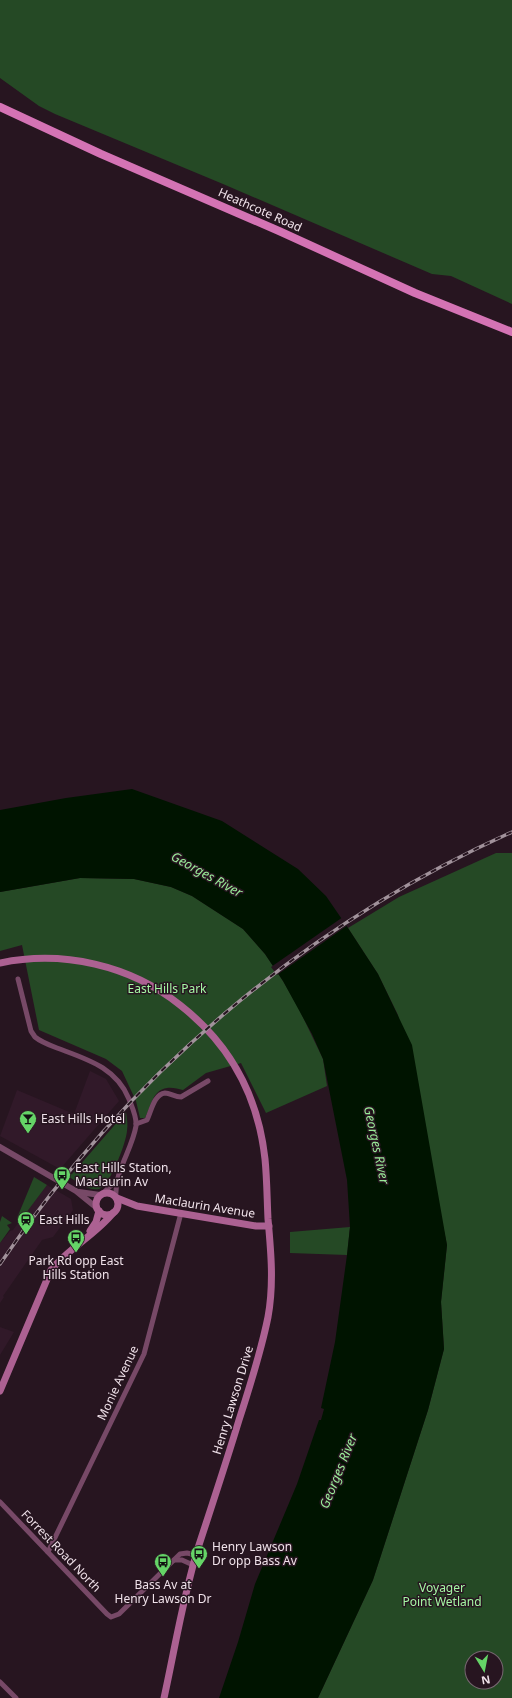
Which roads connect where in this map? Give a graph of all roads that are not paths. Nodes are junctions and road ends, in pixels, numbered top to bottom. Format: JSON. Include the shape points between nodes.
{"nodes":[{"id":1,"x":0,"y":107,"type":"edge"},
{"id":2,"x":512,"y":332,"type":"edge"},
{"id":3,"x":0,"y":963,"type":"edge"},
{"id":4,"x":18,"y":979,"type":"dead end"},
{"id":5,"x":208,"y":1081,"type":"dead end"},
{"id":6,"x":136,"y":1124,"type":"junction"},
{"id":7,"x":0,"y":1147,"type":"edge"},
{"id":8,"x":117,"y":1180,"type":"junction"},
{"id":9,"x":76,"y":1191,"type":"junction"},
{"id":10,"x":102,"y":1194,"type":"junction"},
{"id":11,"x":117,"y":1197,"type":"junction"},
{"id":12,"x":137,"y":1206,"type":"junction"},
{"id":13,"x":98,"y":1210,"type":"junction"},
{"id":14,"x":114,"y":1212,"type":"junction"},
{"id":15,"x":181,"y":1213,"type":"junction"},
{"id":16,"x":269,"y":1226,"type":"junction"},
{"id":17,"x":84,"y":1239,"type":"junction"},
{"id":18,"x":0,"y":1391,"type":"edge"},
{"id":19,"x":0,"y":1502,"type":"edge"},
{"id":20,"x":48,"y":1552,"type":"junction"},
{"id":21,"x":196,"y":1555,"type":"junction"},
{"id":22,"x":174,"y":1560,"type":"junction"},
{"id":23,"x":193,"y":1565,"type":"junction"},
{"id":24,"x":0,"y":1682,"type":"edge"},
{"id":25,"x":16,"y":1698,"type":"edge"},
{"id":26,"x":164,"y":1698,"type":"edge"}],
"edges":[{"from":1,"to":2,"type":"main road","name":"Heathcote Road","via":[[414,293]]},
{"from":3,"to":16,"type":"main road","name":"Henry Lawson Drive","via":[[59,958],[99,965],[131,976],[167,995],[199,1020],[215,1037],[244,1079],[250,1094],[264,1156]]},
{"from":4,"to":6,"type":"street","via":[[34,1037],[109,1071],[124,1088]]},
{"from":5,"to":6,"type":"street","via":[[181,1097],[166,1093],[158,1096],[147,1120]]},
{"from":6,"to":8,"type":"street"},
{"from":7,"to":9,"type":"street"},
{"from":8,"to":10,"type":"street"},
{"from":8,"to":11,"type":"street"},
{"from":9,"to":10,"type":"street"},
{"from":9,"to":13,"type":"street"},
{"from":10,"to":11,"type":"main road","via":[[110,1193]]},
{"from":10,"to":13,"type":"main road","via":[[96,1202]]},
{"from":11,"to":12,"type":"main road","name":"Maclaurin Avenue"},
{"from":11,"to":14,"type":"main road","via":[[119,1205]]},
{"from":12,"to":14,"type":"main road","name":"Maclaurin Avenue"},
{"from":12,"to":15,"type":"main road","name":"Maclaurin Avenue"},
{"from":13,"to":14,"type":"main road","via":[[106,1215]]},
{"from":13,"to":17,"type":"main road","via":[[96,1222]]},
{"from":14,"to":17,"type":"main road"},
{"from":15,"to":16,"type":"main road","name":"Maclaurin Avenue"},
{"from":15,"to":20,"type":"street","name":"Monie Avenue","via":[[144,1354]]},
{"from":16,"to":21,"type":"main road","name":"Henry Lawson Drive","via":[[271,1284],[264,1335],[255,1371]]},
{"from":17,"to":18,"type":"main road","via":[[51,1270]]},
{"from":19,"to":20,"type":"street","name":"Forrest Road North"},
{"from":20,"to":22,"type":"street","name":"Forrest Road North","via":[[107,1614],[114,1617]]},
{"from":21,"to":22,"type":"street","via":[[184,1553]]},
{"from":21,"to":23,"type":"main road","name":"Henry Lawson Drive"},
{"from":22,"to":23,"type":"street","via":[[182,1560]]},
{"from":23,"to":26,"type":"main road","name":"Henry Lawson Drive"},
{"from":24,"to":25,"type":"street"}]}
